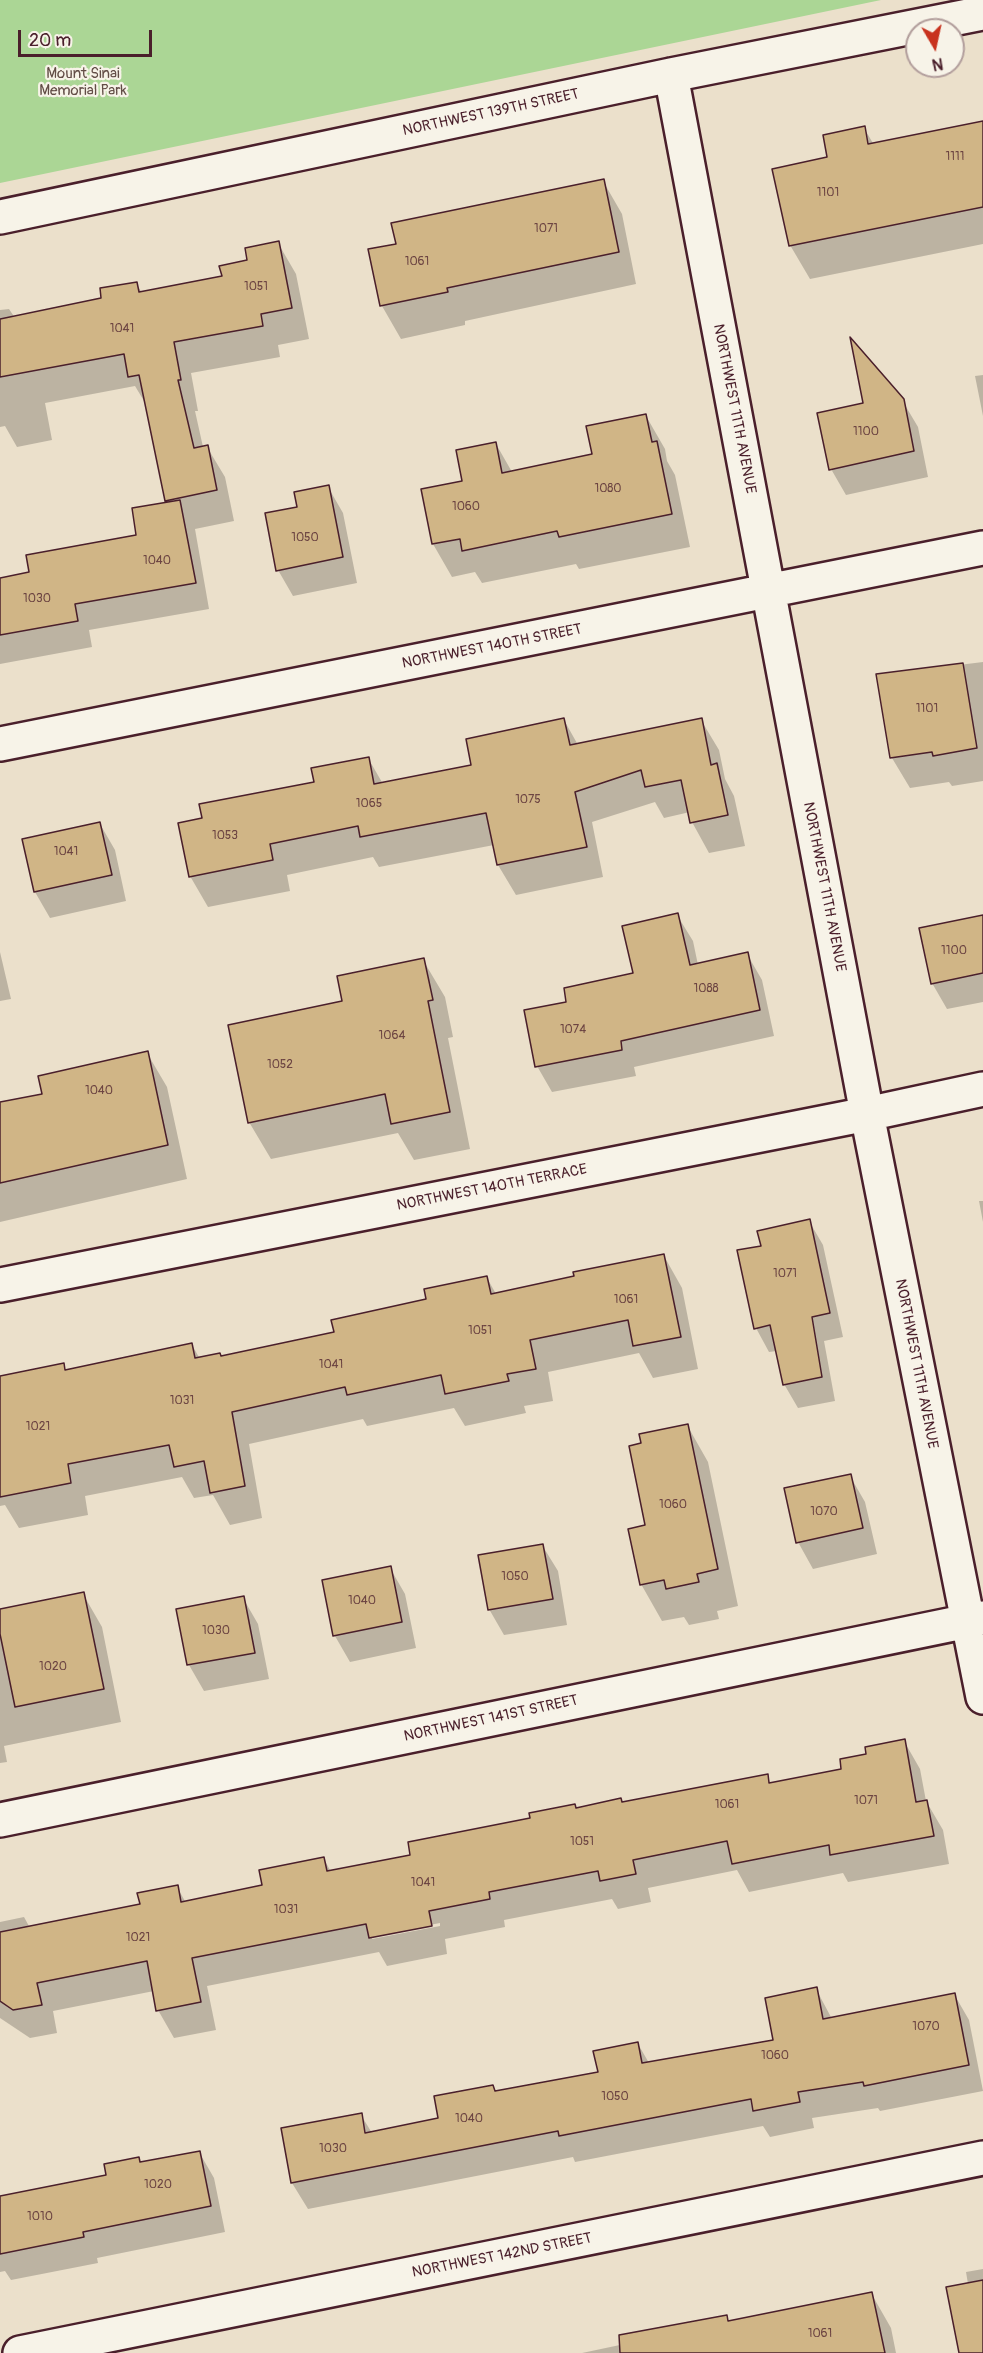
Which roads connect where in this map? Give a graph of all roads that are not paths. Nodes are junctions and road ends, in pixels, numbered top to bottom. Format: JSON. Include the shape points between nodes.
{"nodes":[{"id":1,"x":983,"y":13,"type":"edge"},
{"id":2,"x":671,"y":75,"type":"junction"},
{"id":3,"x":0,"y":217,"type":"edge"},
{"id":4,"x":983,"y":548,"type":"edge"},
{"id":5,"x":768,"y":593,"type":"junction"},
{"id":6,"x":0,"y":744,"type":"edge"},
{"id":7,"x":983,"y":1089,"type":"edge"},
{"id":8,"x":867,"y":1114,"type":"junction"},
{"id":9,"x":0,"y":1284,"type":"edge"},
{"id":10,"x":975,"y":1619,"type":"edge"},
{"id":11,"x":983,"y":1697,"type":"edge"},
{"id":12,"x":0,"y":1820,"type":"edge"},
{"id":13,"x":983,"y":2158,"type":"edge"},
{"id":14,"x":20,"y":2353,"type":"edge"}],
"edges":[{"from":1,"to":2,"type":"street","name":"NORTHWEST 139TH STREET"},
{"from":2,"to":3,"type":"street","name":"NORTHWEST 139TH STREET"},
{"from":2,"to":5,"type":"street","name":"NORTHWEST 11TH AVENUE"},
{"from":4,"to":5,"type":"street","name":"NORTHWEST 140TH STREET"},
{"from":5,"to":6,"type":"street","name":"NORTHWEST 140TH STREET"},
{"from":5,"to":8,"type":"street","name":"NORTHWEST 11TH AVENUE"},
{"from":7,"to":8,"type":"street","name":"NORTHWEST 140TH TERRACE"},
{"from":8,"to":9,"type":"street","name":"NORTHWEST 140TH TERRACE"},
{"from":8,"to":10,"type":"street","name":"NORTHWEST 11TH AVENUE"},
{"from":10,"to":11,"type":"street","name":"NORTHWEST 11TH AVENUE"},
{"from":10,"to":12,"type":"street","name":"NORTHWEST 141ST STREET"},
{"from":13,"to":14,"type":"street","name":"NORTHWEST 142ND STREET"}]}
